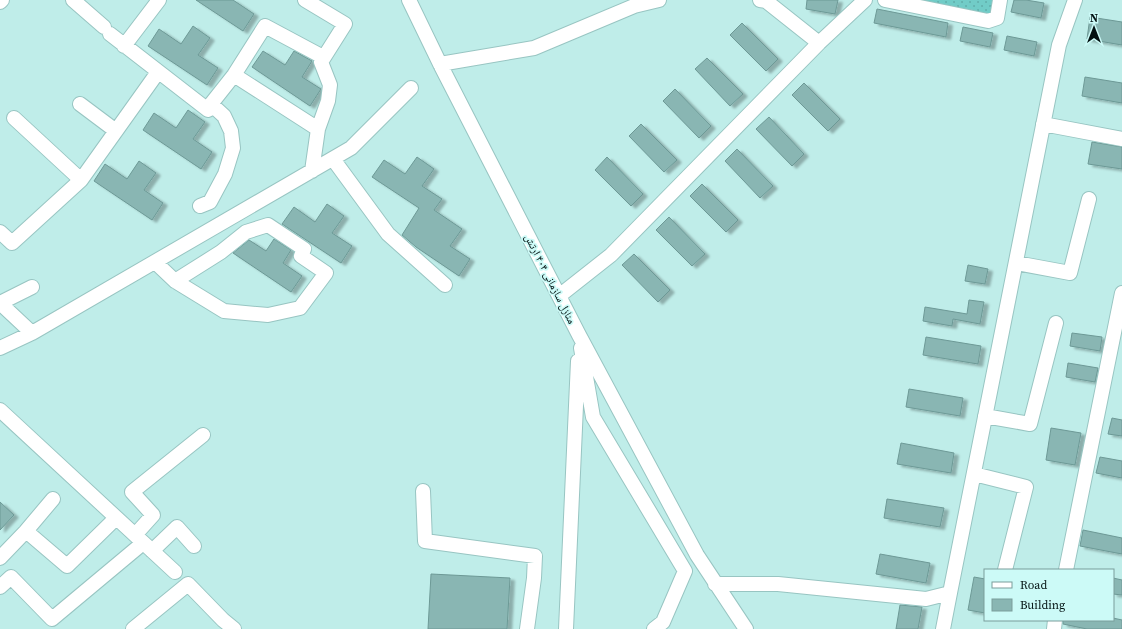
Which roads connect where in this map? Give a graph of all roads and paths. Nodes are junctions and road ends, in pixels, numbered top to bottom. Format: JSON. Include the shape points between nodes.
{"nodes":[{"id":1,"x":73,"y":0,"type":"edge"},
{"id":2,"x":159,"y":0,"type":"edge"},
{"id":3,"x":304,"y":0,"type":"edge"},
{"id":4,"x":409,"y":0,"type":"edge"},
{"id":5,"x":659,"y":0,"type":"edge"},
{"id":6,"x":760,"y":0,"type":"edge"},
{"id":7,"x":866,"y":0,"type":"edge"},
{"id":8,"x":885,"y":0,"type":"edge"},
{"id":9,"x":1000,"y":0,"type":"edge"},
{"id":10,"x":1075,"y":0,"type":"edge"},
{"id":11,"x":819,"y":42,"type":"junction"},
{"id":12,"x":124,"y":46,"type":"junction"},
{"id":13,"x":324,"y":57,"type":"junction"},
{"id":14,"x":440,"y":64,"type":"junction"},
{"id":15,"x":158,"y":72,"type":"junction"},
{"id":16,"x":234,"y":75,"type":"junction"},
{"id":17,"x":411,"y":88,"type":"dead end"},
{"id":18,"x":80,"y":104,"type":"dead end"},
{"id":19,"x":211,"y":104,"type":"junction"},
{"id":20,"x":14,"y":118,"type":"dead end"},
{"id":21,"x":1044,"y":124,"type":"junction"},
{"id":22,"x":318,"y":129,"type":"junction"},
{"id":23,"x":116,"y":131,"type":"junction"},
{"id":24,"x":1122,"y":139,"type":"edge"},
{"id":25,"x":333,"y":159,"type":"junction"},
{"id":26,"x":312,"y":171,"type":"junction"},
{"id":27,"x":81,"y":180,"type":"junction"},
{"id":28,"x":1088,"y":199,"type":"dead end"},
{"id":29,"x":200,"y":206,"type":"dead end"},
{"id":30,"x":0,"y":232,"type":"edge"},
{"id":31,"x":155,"y":262,"type":"junction"},
{"id":32,"x":1016,"y":262,"type":"junction"},
{"id":33,"x":175,"y":281,"type":"junction"},
{"id":34,"x":445,"y":285,"type":"dead end"},
{"id":35,"x":32,"y":287,"type":"dead end"},
{"id":36,"x":1122,"y":293,"type":"edge"},
{"id":37,"x":559,"y":296,"type":"junction"},
{"id":38,"x":0,"y":303,"type":"edge"},
{"id":39,"x":1056,"y":324,"type":"dead end"},
{"id":40,"x":32,"y":333,"type":"junction"},
{"id":41,"x":579,"y":335,"type":"junction"},
{"id":42,"x":0,"y":348,"type":"edge"},
{"id":43,"x":0,"y":410,"type":"edge"},
{"id":44,"x":985,"y":416,"type":"junction"},
{"id":45,"x":203,"y":434,"type":"dead end"},
{"id":46,"x":974,"y":474,"type":"junction"},
{"id":47,"x":423,"y":491,"type":"dead end"},
{"id":48,"x":53,"y":499,"type":"dead end"},
{"id":49,"x":116,"y":518,"type":"junction"},
{"id":50,"x":26,"y":531,"type":"junction"},
{"id":51,"x":143,"y":543,"type":"junction"},
{"id":52,"x":194,"y":546,"type":"dead end"},
{"id":53,"x":0,"y":558,"type":"edge"},
{"id":54,"x":1004,"y":569,"type":"edge"},
{"id":55,"x":1066,"y":569,"type":"edge"},
{"id":56,"x":175,"y":572,"type":"dead end"},
{"id":57,"x":715,"y":584,"type":"junction"},
{"id":58,"x":0,"y":587,"type":"edge"},
{"id":59,"x":950,"y":593,"type":"junction"},
{"id":60,"x":133,"y":629,"type":"edge"},
{"id":61,"x":234,"y":629,"type":"edge"},
{"id":62,"x":527,"y":629,"type":"edge"},
{"id":63,"x":566,"y":629,"type":"edge"},
{"id":64,"x":654,"y":629,"type":"edge"},
{"id":65,"x":746,"y":629,"type":"edge"},
{"id":66,"x":943,"y":629,"type":"edge"}],
"edges":[{"from":1,"to":12,"type":"street"},
{"from":2,"to":12,"type":"street"},
{"from":3,"to":13,"type":"street","via":[[345,24]]},
{"from":4,"to":14,"type":"street","name":"منازل سازمانی ۴۰۴ ارتش"},
{"from":5,"to":14,"type":"street","via":[[634,6],[534,48]]},
{"from":6,"to":11,"type":"street","via":[[766,1]]},
{"from":7,"to":11,"type":"street"},
{"from":8,"to":9,"type":"street","via":[[988,21],[997,18]]},
{"from":10,"to":21,"type":"street","via":[[1059,45]]},
{"from":11,"to":37,"type":"street","via":[[611,255]]},
{"from":12,"to":15,"type":"street"},
{"from":13,"to":16,"type":"street","via":[[265,26]]},
{"from":13,"to":22,"type":"street","via":[[321,62],[330,85],[328,101]]},
{"from":14,"to":37,"type":"street","name":"منازل سازمانی ۴۰۴ ارتش"},
{"from":15,"to":19,"type":"street","via":[[208,110]]},
{"from":15,"to":23,"type":"street"},
{"from":16,"to":19,"type":"street"},
{"from":16,"to":22,"type":"street"},
{"from":17,"to":25,"type":"street","via":[[351,148]]},
{"from":18,"to":23,"type":"street"},
{"from":19,"to":29,"type":"street","via":[[224,116],[231,132],[233,148],[225,174],[210,202]]},
{"from":20,"to":27,"type":"street"},
{"from":21,"to":24,"type":"street"},
{"from":21,"to":32,"type":"street"},
{"from":22,"to":26,"type":"street"},
{"from":23,"to":27,"type":"street"},
{"from":25,"to":26,"type":"street"},
{"from":25,"to":34,"type":"street","via":[[388,234]]},
{"from":26,"to":31,"type":"street"},
{"from":27,"to":30,"type":"street","via":[[12,243]]},
{"from":28,"to":32,"type":"street","via":[[1070,273]]},
{"from":31,"to":33,"type":"street"},
{"from":31,"to":40,"type":"street"},
{"from":32,"to":44,"type":"street"},
{"from":33,"to":33,"type":"street","via":[[224,311],[268,314],[300,308],[326,273],[302,256],[304,249],[268,225],[246,232],[221,252]]},
{"from":35,"to":38,"type":"street"},
{"from":36,"to":55,"type":"street"},
{"from":37,"to":41,"type":"street","name":"منازل سازمانی ۴۰۴ ارتش"},
{"from":38,"to":40,"type":"street"},
{"from":39,"to":44,"type":"street","via":[[1030,424]]},
{"from":40,"to":42,"type":"street"},
{"from":41,"to":57,"type":"street","name":"منازل سازمانی ۴۰۴ ارتش","via":[[697,556]]},
{"from":41,"to":63,"type":"street"},
{"from":41,"to":64,"type":"street","via":[[594,417],[685,571],[663,622]]},
{"from":43,"to":49,"type":"street"},
{"from":44,"to":46,"type":"street"},
{"from":45,"to":51,"type":"street","via":[[132,492],[153,516]]},
{"from":46,"to":54,"type":"street","via":[[1026,487]]},
{"from":46,"to":59,"type":"street"},
{"from":47,"to":62,"type":"street","via":[[424,542],[535,556]]},
{"from":48,"to":50,"type":"street"},
{"from":49,"to":50,"type":"street","via":[[67,566]]},
{"from":49,"to":51,"type":"street"},
{"from":50,"to":53,"type":"street"},
{"from":51,"to":52,"type":"street","via":[[176,527]]},
{"from":51,"to":56,"type":"street"},
{"from":51,"to":58,"type":"street","via":[[52,619],[11,577]]},
{"from":57,"to":59,"type":"street","via":[[778,584],[926,599]]},
{"from":57,"to":65,"type":"street","name":"منازل سازمانی ۴۰۴ ارتش"},
{"from":59,"to":66,"type":"street"},
{"from":60,"to":61,"type":"street","via":[[188,584]]}]}
